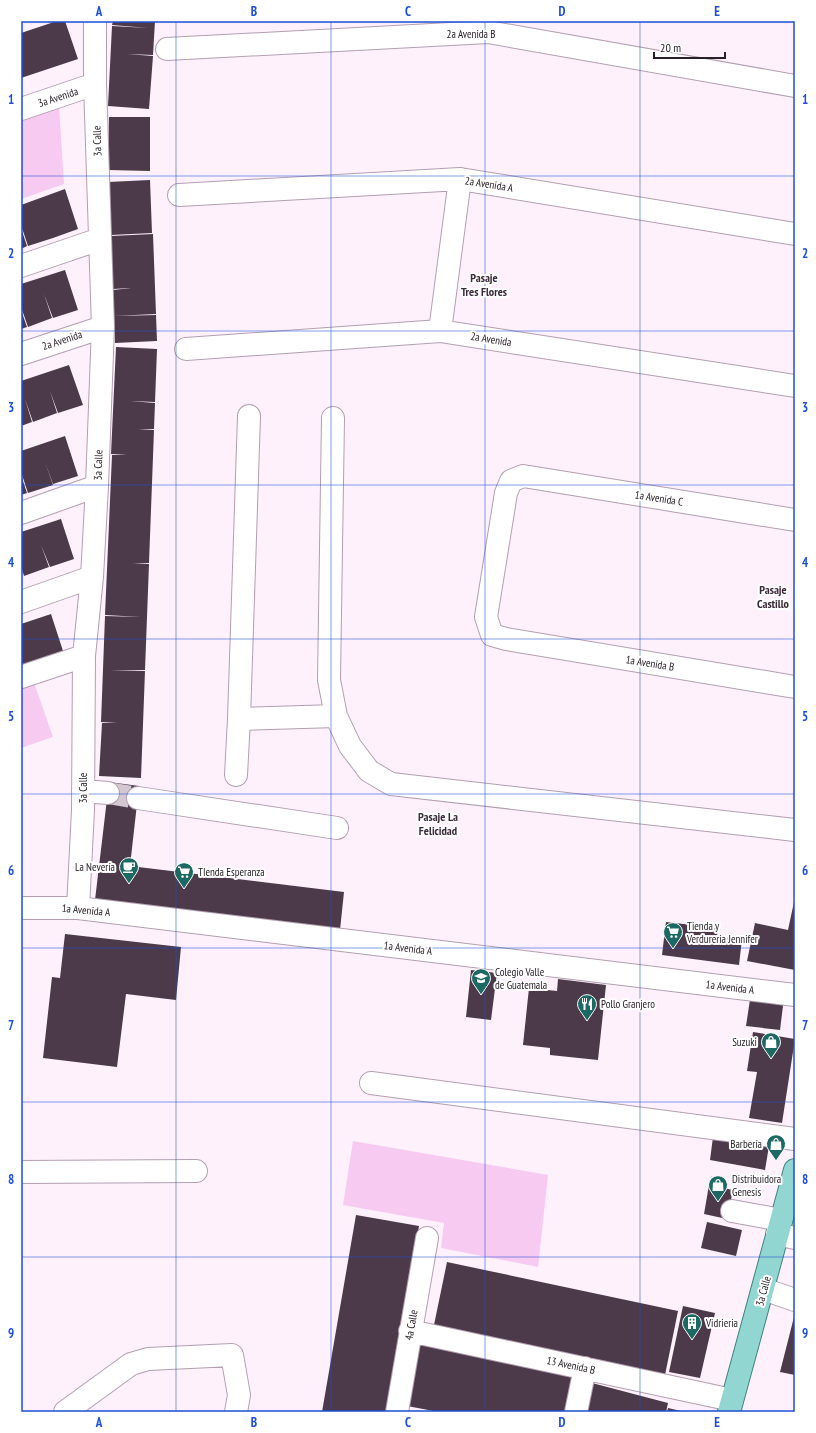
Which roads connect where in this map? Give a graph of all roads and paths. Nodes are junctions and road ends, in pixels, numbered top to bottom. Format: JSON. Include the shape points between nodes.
{"nodes":[{"id":1,"x":94,"y":21,"type":"edge"},
{"id":2,"x":167,"y":49,"type":"dead end"},
{"id":3,"x":95,"y":84,"type":"junction"},
{"id":4,"x":795,"y":86,"type":"edge"},
{"id":5,"x":21,"y":109,"type":"edge"},
{"id":6,"x":460,"y":179,"type":"junction"},
{"id":7,"x":179,"y":195,"type":"dead end"},
{"id":8,"x":795,"y":234,"type":"edge"},
{"id":9,"x":100,"y":239,"type":"junction"},
{"id":10,"x":21,"y":266,"type":"edge"},
{"id":11,"x":103,"y":327,"type":"junction"},
{"id":12,"x":440,"y":332,"type":"junction"},
{"id":13,"x":186,"y":349,"type":"dead end"},
{"id":14,"x":21,"y":354,"type":"edge"},
{"id":15,"x":795,"y":386,"type":"edge"},
{"id":16,"x":249,"y":416,"type":"dead end"},
{"id":17,"x":333,"y":418,"type":"dead end"},
{"id":18,"x":523,"y":476,"type":"joint"},
{"id":19,"x":97,"y":486,"type":"junction"},
{"id":20,"x":21,"y":513,"type":"edge"},
{"id":21,"x":795,"y":520,"type":"edge"},
{"id":22,"x":92,"y":578,"type":"junction"},
{"id":23,"x":21,"y":602,"type":"edge"},
{"id":24,"x":84,"y":656,"type":"junction"},
{"id":25,"x":21,"y":677,"type":"edge"},
{"id":26,"x":795,"y":687,"type":"edge"},
{"id":27,"x":336,"y":716,"type":"junction"},
{"id":28,"x":239,"y":719,"type":"junction"},
{"id":29,"x":236,"y":775,"type":"dead end"},
{"id":30,"x":82,"y":791,"type":"junction"},
{"id":31,"x":108,"y":793,"type":"tunnel mouth"},
{"id":32,"x":138,"y":798,"type":"tunnel mouth"},
{"id":33,"x":337,"y":828,"type":"dead end"},
{"id":34,"x":795,"y":830,"type":"edge"},
{"id":35,"x":21,"y":908,"type":"edge"},
{"id":36,"x":78,"y":908,"type":"junction"},
{"id":37,"x":795,"y":995,"type":"edge"},
{"id":38,"x":371,"y":1083,"type":"dead end"},
{"id":39,"x":795,"y":1139,"type":"edge"},
{"id":40,"x":196,"y":1170,"type":"dead end"},
{"id":41,"x":795,"y":1170,"type":"edge"},
{"id":42,"x":21,"y":1172,"type":"edge"},
{"id":43,"x":732,"y":1211,"type":"dead end"},
{"id":44,"x":787,"y":1221,"type":"edge"},
{"id":45,"x":427,"y":1238,"type":"dead end"},
{"id":46,"x":763,"y":1289,"type":"junction"},
{"id":47,"x":795,"y":1300,"type":"edge"},
{"id":48,"x":410,"y":1331,"type":"junction"},
{"id":49,"x":585,"y":1368,"type":"junction"},
{"id":50,"x":730,"y":1406,"type":"edge"},
{"id":51,"x":65,"y":1412,"type":"edge"},
{"id":52,"x":236,"y":1412,"type":"edge"},
{"id":53,"x":397,"y":1412,"type":"edge"},
{"id":54,"x":576,"y":1412,"type":"edge"}],
"edges":[{"from":1,"to":3,"type":"street","name":"3a Calle"},
{"from":2,"to":4,"type":"street","name":"2a Avenida B","via":[[488,32]]},
{"from":3,"to":5,"type":"street","name":"3a Avenida"},
{"from":3,"to":9,"type":"street","name":"3a Calle"},
{"from":6,"to":7,"type":"street","name":"2a Avenida A"},
{"from":6,"to":8,"type":"street","name":"2a Avenida A"},
{"from":6,"to":12,"type":"street"},
{"from":9,"to":10,"type":"street"},
{"from":9,"to":11,"type":"street","name":"3a Calle"},
{"from":11,"to":14,"type":"street","name":"2a Avenida"},
{"from":11,"to":19,"type":"street","name":"3a Calle"},
{"from":12,"to":13,"type":"street","name":"2a Avenida"},
{"from":12,"to":15,"type":"street","name":"2a Avenida"},
{"from":16,"to":28,"type":"street"},
{"from":17,"to":27,"type":"street","via":[[329,680]]},
{"from":18,"to":21,"type":"street","name":"1a Avenida C"},
{"from":18,"to":26,"type":"street","name":"1a Avenida B","via":[[511,481],[506,493],[486,617],[492,635]]},
{"from":19,"to":20,"type":"street"},
{"from":19,"to":22,"type":"street","name":"3a Calle"},
{"from":22,"to":23,"type":"street"},
{"from":22,"to":24,"type":"street","name":"3a Calle"},
{"from":24,"to":25,"type":"street"},
{"from":24,"to":30,"type":"street","name":"3a Calle"},
{"from":27,"to":28,"type":"street"},
{"from":27,"to":34,"type":"street","via":[[350,746],[369,771],[391,784]]},
{"from":28,"to":29,"type":"street"},
{"from":30,"to":31,"type":"street"},
{"from":30,"to":36,"type":"street","name":"3a Calle"},
{"from":32,"to":33,"type":"street"},
{"from":35,"to":36,"type":"street","name":"1a Avenida A"},
{"from":36,"to":37,"type":"street","name":"1a Avenida A"},
{"from":38,"to":39,"type":"street"},
{"from":40,"to":42,"type":"street"},
{"from":41,"to":44,"type":"main road","name":"3a Calle"},
{"from":43,"to":44,"type":"street"},
{"from":44,"to":46,"type":"main road","name":"3a Calle"},
{"from":45,"to":48,"type":"street","name":"4a Calle"},
{"from":46,"to":47,"type":"street"},
{"from":46,"to":50,"type":"main road","name":"3a Calle"},
{"from":48,"to":49,"type":"street","name":"13 Avenida B"},
{"from":48,"to":53,"type":"street","name":"4a Calle"},
{"from":49,"to":50,"type":"street","name":"13 Avenida B"},
{"from":49,"to":54,"type":"street"},
{"from":51,"to":52,"type":"street","via":[[131,1364],[148,1359],[232,1355],[239,1395]]}]}
